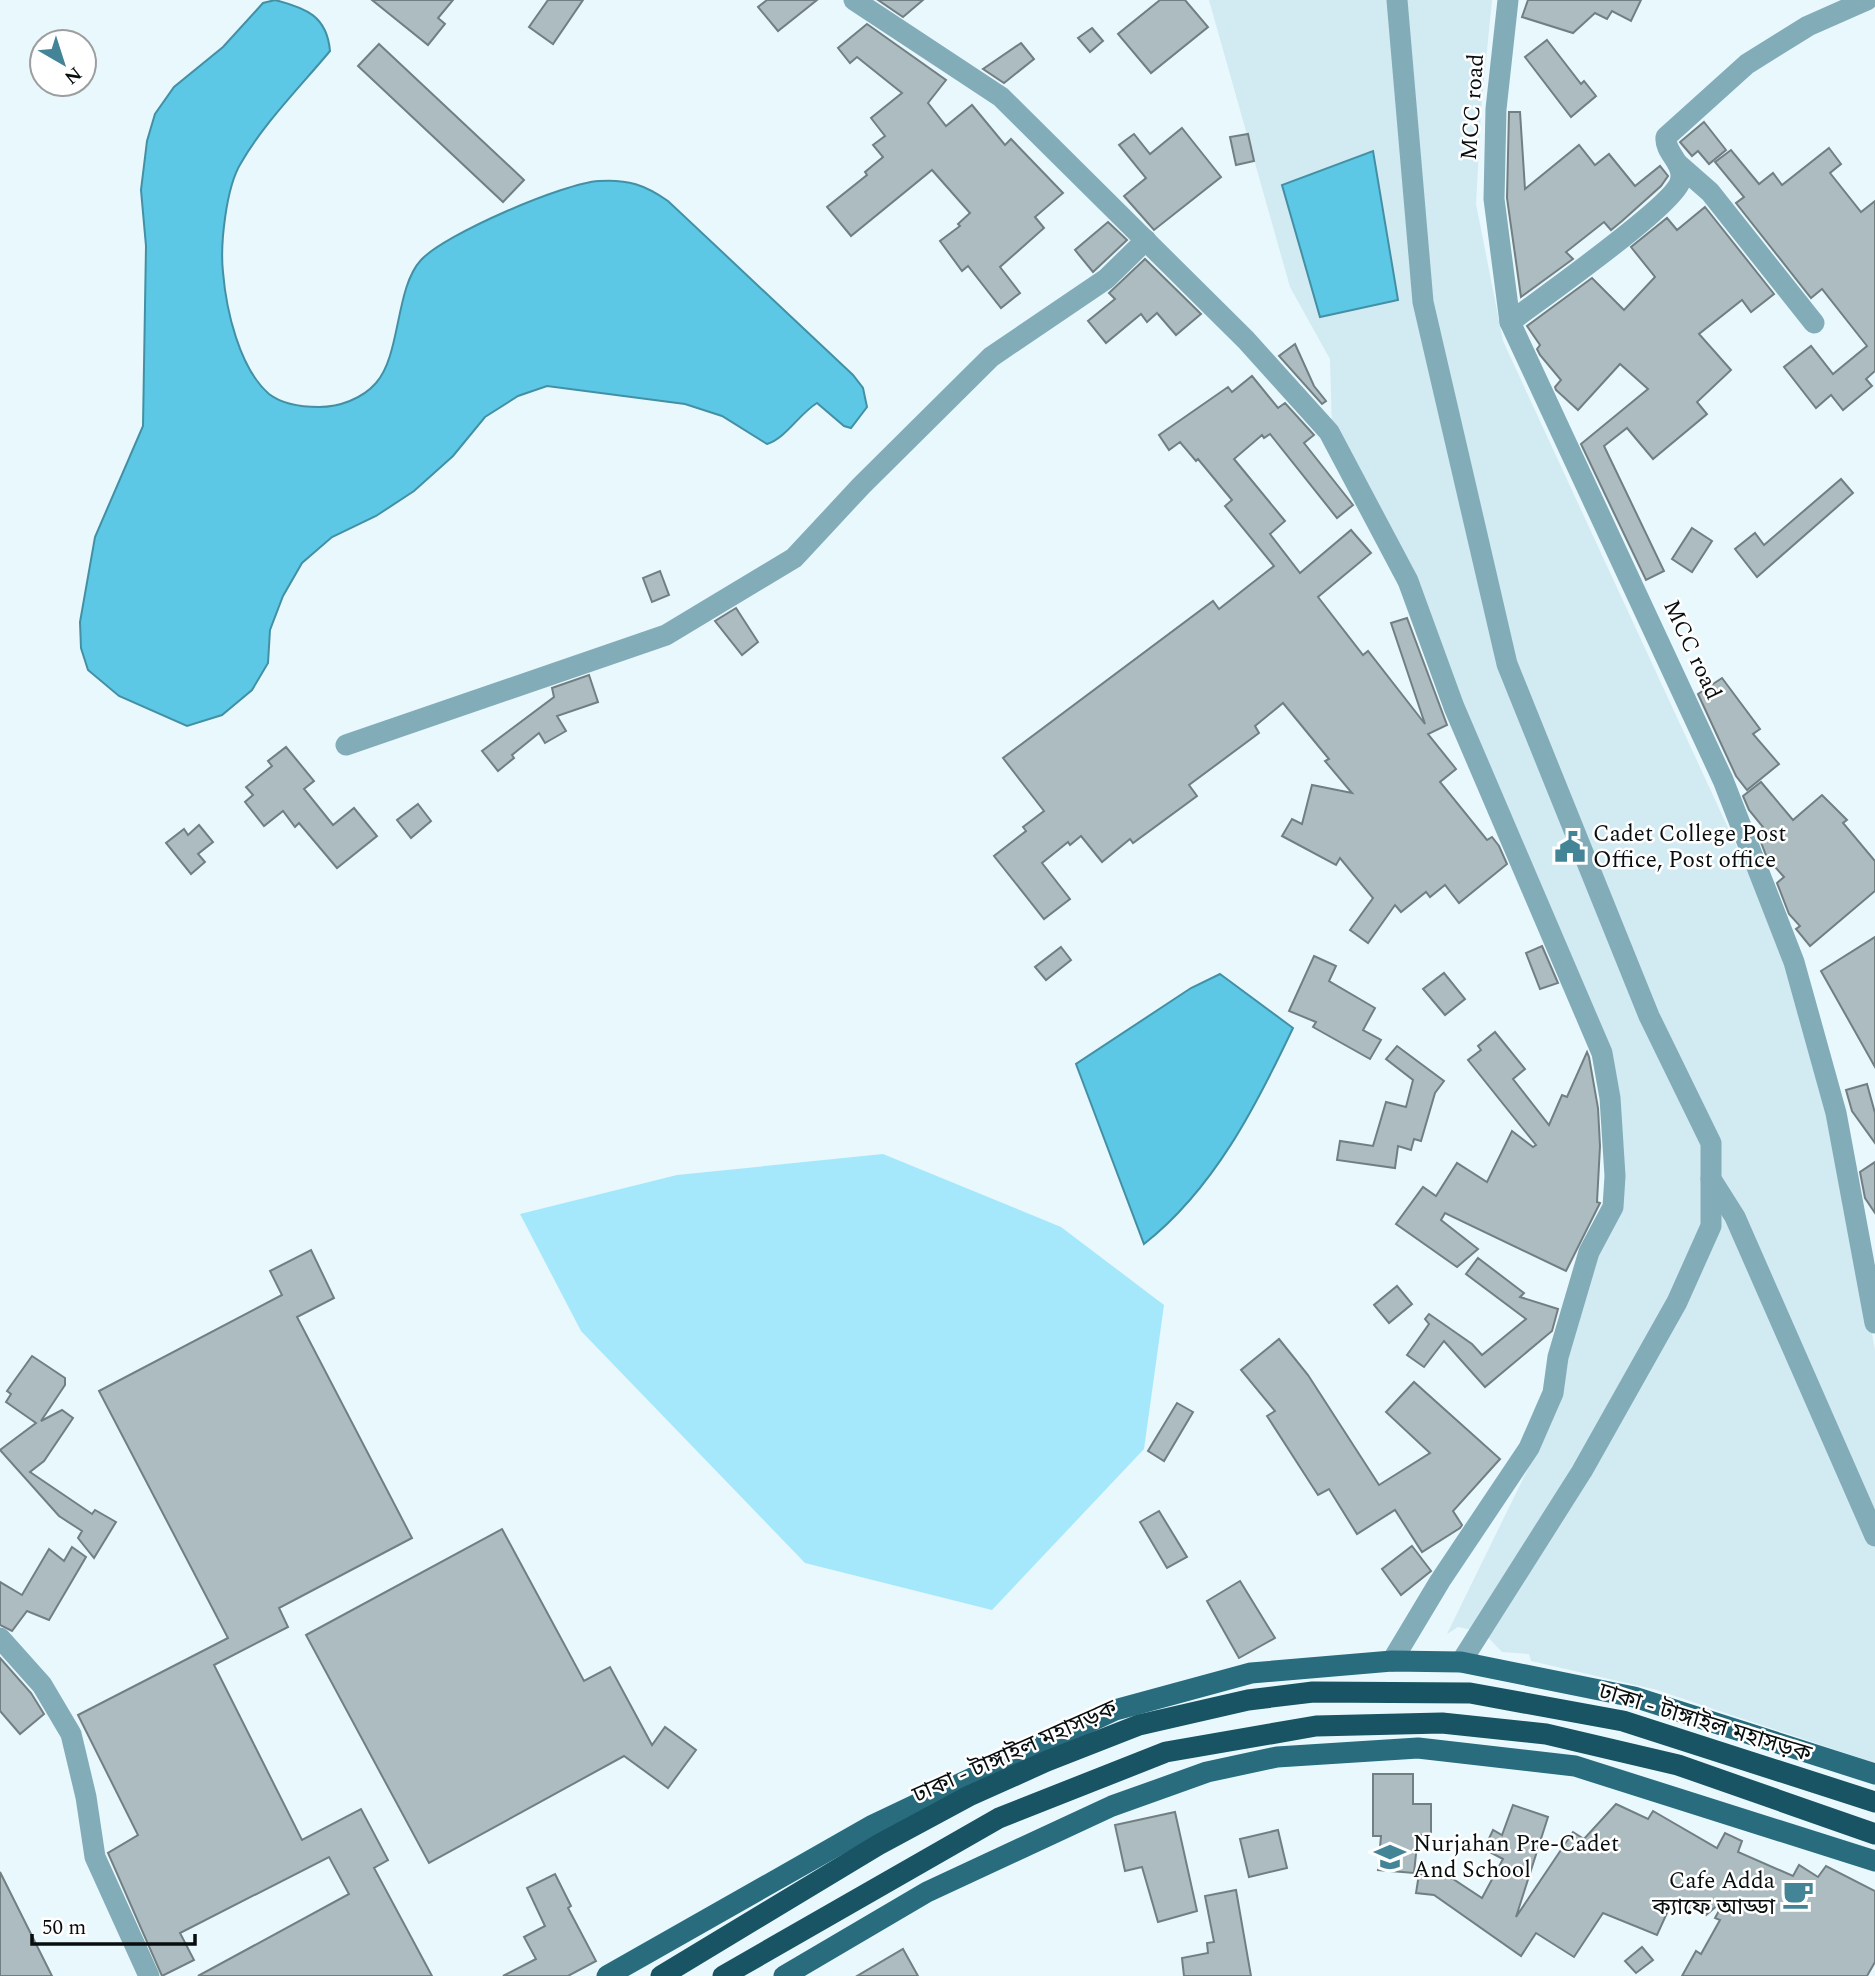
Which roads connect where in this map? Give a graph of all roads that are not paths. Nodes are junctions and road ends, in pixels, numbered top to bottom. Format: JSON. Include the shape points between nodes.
{"nodes":[{"id":1,"x":854,"y":0,"type":"edge"},
{"id":2,"x":1397,"y":0,"type":"edge"},
{"id":3,"x":1508,"y":0,"type":"edge"},
{"id":4,"x":1867,"y":0,"type":"edge"},
{"id":5,"x":1678,"y":164,"type":"junction"},
{"id":6,"x":1146,"y":240,"type":"junction"},
{"id":7,"x":1510,"y":322,"type":"junction"},
{"id":8,"x":1814,"y":323,"type":"dead end"},
{"id":9,"x":346,"y":745,"type":"dead end"},
{"id":10,"x":1711,"y":1179,"type":"junction"},
{"id":11,"x":1875,"y":1323,"type":"edge"},
{"id":12,"x":1875,"y":1536,"type":"edge"},
{"id":13,"x":0,"y":1638,"type":"edge"},
{"id":14,"x":1392,"y":1661,"type":"junction"},
{"id":15,"x":1461,"y":1662,"type":"junction"},
{"id":16,"x":1875,"y":1773,"type":"edge"},
{"id":17,"x":1875,"y":1802,"type":"edge"},
{"id":18,"x":1875,"y":1834,"type":"edge"},
{"id":19,"x":1875,"y":1861,"type":"edge"},
{"id":20,"x":149,"y":1976,"type":"edge"},
{"id":21,"x":607,"y":1976,"type":"edge"},
{"id":22,"x":661,"y":1976,"type":"edge"},
{"id":23,"x":723,"y":1976,"type":"edge"},
{"id":24,"x":784,"y":1976,"type":"edge"}],
"edges":[{"from":1,"to":6,"type":"street","via":[[1001,97]]},
{"from":2,"to":10,"type":"street","via":[[1423,302],[1507,664],[1649,1016],[1711,1143]]},
{"from":3,"to":7,"type":"street","name":"MCC road","via":[[1496,109],[1494,199]]},
{"from":4,"to":5,"type":"street","via":[[1808,26],[1747,64],[1667,137],[1665,143]]},
{"from":5,"to":7,"type":"street","via":[[1680,183],[1655,212]]},
{"from":5,"to":8,"type":"street","via":[[1710,192]]},
{"from":6,"to":9,"type":"street","via":[[1106,279],[991,357],[794,558],[666,635]]},
{"from":6,"to":14,"type":"street","via":[[1329,432],[1408,581],[1454,707],[1602,1053],[1610,1098],[1615,1177],[1612,1207],[1589,1252],[1558,1357],[1553,1394],[1529,1448]]},
{"from":7,"to":11,"type":"street","name":"MCC road","via":[[1723,780],[1794,962],[1836,1113]]},
{"from":10,"to":12,"type":"street","via":[[1735,1217]]},
{"from":10,"to":15,"type":"street","via":[[1711,1226],[1677,1302],[1582,1471]]},
{"from":13,"to":20,"type":"street","via":[[43,1685],[71,1734],[95,1857]]},
{"from":14,"to":15,"type":"main road"},
{"from":14,"to":21,"type":"main road","via":[[1251,1673],[1115,1710],[873,1825]]},
{"from":15,"to":16,"type":"main road","via":[[1633,1697]]},
{"from":17,"to":22,"type":"highway","name":"ঢাকা - টাঙ্গাইল মহাসড়ক","via":[[1623,1721],[1470,1693],[1313,1692],[1248,1700],[1139,1725],[980,1791],[878,1844]]},
{"from":18,"to":23,"type":"highway","name":"ঢাকা - টাঙ্গাইল মহাসড়ক","via":[[1678,1765],[1546,1734],[1442,1723],[1316,1726],[1166,1752],[999,1818]]},
{"from":19,"to":24,"type":"main road","via":[[1575,1766],[1418,1748],[1277,1758],[1207,1772],[1112,1806],[927,1892]]}]}
